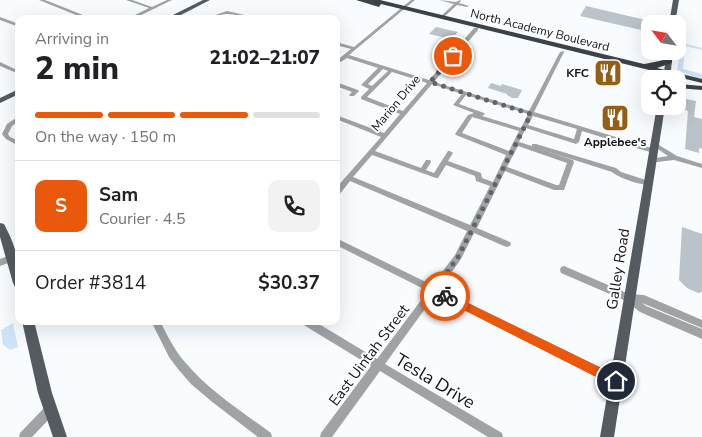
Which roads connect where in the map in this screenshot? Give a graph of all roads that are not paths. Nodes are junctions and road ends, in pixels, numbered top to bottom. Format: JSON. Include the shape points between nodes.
{"nodes":[{"id":1,"x":41,"y":0,"type":"edge"},
{"id":2,"x":128,"y":0,"type":"edge"},
{"id":3,"x":170,"y":0,"type":"edge"},
{"id":4,"x":207,"y":0,"type":"edge"},
{"id":5,"x":359,"y":0,"type":"edge"},
{"id":6,"x":374,"y":0,"type":"edge"},
{"id":7,"x":414,"y":0,"type":"edge"},
{"id":8,"x":442,"y":0,"type":"edge"},
{"id":9,"x":676,"y":0,"type":"edge"},
{"id":10,"x":459,"y":2,"type":"edge"},
{"id":11,"x":467,"y":6,"type":"dead end"},
{"id":12,"x":152,"y":8,"type":"junction"},
{"id":13,"x":403,"y":9,"type":"junction"},
{"id":14,"x":80,"y":15,"type":"edge"},
{"id":15,"x":137,"y":15,"type":"edge"},
{"id":16,"x":176,"y":15,"type":"edge"},
{"id":17,"x":215,"y":15,"type":"edge"},
{"id":18,"x":241,"y":15,"type":"edge"},
{"id":19,"x":674,"y":15,"type":"edge"},
{"id":20,"x":0,"y":18,"type":"edge"},
{"id":21,"x":443,"y":18,"type":"junction"},
{"id":22,"x":15,"y":24,"type":"edge"},
{"id":23,"x":476,"y":29,"type":"junction"},
{"id":24,"x":340,"y":44,"type":"edge"},
{"id":25,"x":355,"y":48,"type":"junction"},
{"id":26,"x":562,"y":52,"type":"junction"},
{"id":27,"x":346,"y":56,"type":"junction"},
{"id":28,"x":340,"y":61,"type":"edge"},
{"id":29,"x":669,"y":61,"type":"joint"},
{"id":30,"x":0,"y":64,"type":"edge"},
{"id":31,"x":634,"y":65,"type":"junction"},
{"id":32,"x":382,"y":67,"type":"junction"},
{"id":33,"x":391,"y":70,"type":"junction"},
{"id":34,"x":648,"y":70,"type":"edge"},
{"id":35,"x":668,"y":70,"type":"edge"},
{"id":36,"x":15,"y":71,"type":"edge"},
{"id":37,"x":641,"y":71,"type":"edge"},
{"id":38,"x":686,"y":79,"type":"edge"},
{"id":39,"x":702,"y":81,"type":"edge"},
{"id":40,"x":430,"y":82,"type":"junction"},
{"id":41,"x":686,"y":83,"type":"edge"},
{"id":42,"x":340,"y":85,"type":"edge"},
{"id":43,"x":686,"y":87,"type":"edge"},
{"id":44,"x":373,"y":88,"type":"junction"},
{"id":45,"x":702,"y":88,"type":"edge"},
{"id":46,"x":15,"y":93,"type":"edge"},
{"id":47,"x":464,"y":93,"type":"junction"},
{"id":48,"x":352,"y":95,"type":"dead end"},
{"id":49,"x":473,"y":96,"type":"junction"},
{"id":50,"x":0,"y":101,"type":"edge"},
{"id":51,"x":464,"y":108,"type":"junction"},
{"id":52,"x":404,"y":113,"type":"junction"},
{"id":53,"x":531,"y":114,"type":"junction"},
{"id":54,"x":659,"y":115,"type":"edge"},
{"id":55,"x":340,"y":119,"type":"edge"},
{"id":56,"x":15,"y":121,"type":"edge"},
{"id":57,"x":524,"y":128,"type":"junction"},
{"id":58,"x":580,"y":129,"type":"junction"},
{"id":59,"x":385,"y":136,"type":"junction"},
{"id":60,"x":517,"y":141,"type":"junction"},
{"id":61,"x":15,"y":142,"type":"edge"},
{"id":62,"x":371,"y":152,"type":"junction"},
{"id":63,"x":653,"y":152,"type":"junction"},
{"id":64,"x":450,"y":153,"type":"dead end"},
{"id":65,"x":510,"y":154,"type":"junction"},
{"id":66,"x":675,"y":158,"type":"junction"},
{"id":67,"x":428,"y":162,"type":"dead end"},
{"id":68,"x":444,"y":162,"type":"junction"},
{"id":69,"x":702,"y":166,"type":"edge"},
{"id":70,"x":503,"y":168,"type":"junction"},
{"id":71,"x":422,"y":171,"type":"junction"},
{"id":72,"x":349,"y":178,"type":"junction"},
{"id":73,"x":648,"y":184,"type":"junction"},
{"id":74,"x":494,"y":185,"type":"junction"},
{"id":75,"x":340,"y":188,"type":"edge"},
{"id":76,"x":0,"y":227,"type":"edge"},
{"id":77,"x":472,"y":230,"type":"junction"},
{"id":78,"x":340,"y":243,"type":"edge"},
{"id":79,"x":507,"y":244,"type":"dead end"},
{"id":80,"x":15,"y":254,"type":"edge"},
{"id":81,"x":15,"y":256,"type":"edge"},
{"id":82,"x":0,"y":263,"type":"edge"},
{"id":83,"x":564,"y":270,"type":"dead end"},
{"id":84,"x":434,"y":291,"type":"junction"},
{"id":85,"x":630,"y":298,"type":"junction"},
{"id":86,"x":702,"y":324,"type":"edge"},
{"id":87,"x":29,"y":325,"type":"edge"},
{"id":88,"x":157,"y":325,"type":"edge"},
{"id":89,"x":311,"y":325,"type":"edge"},
{"id":90,"x":702,"y":334,"type":"edge"},
{"id":91,"x":378,"y":366,"type":"junction"},
{"id":92,"x":616,"y":381,"type":"junction"},
{"id":93,"x":50,"y":410,"type":"junction"},
{"id":94,"x":24,"y":437,"type":"edge"},
{"id":95,"x":60,"y":437,"type":"edge"},
{"id":96,"x":267,"y":437,"type":"edge"},
{"id":97,"x":325,"y":437,"type":"edge"},
{"id":98,"x":498,"y":437,"type":"edge"},
{"id":99,"x":607,"y":437,"type":"edge"}],
"edges":[{"from":1,"to":14,"type":"street"},
{"from":2,"to":12,"type":"street"},
{"from":3,"to":12,"type":"street"},
{"from":4,"to":16,"type":"main road"},
{"from":5,"to":13,"type":"highway","name":"North Academy Boulevard"},
{"from":6,"to":13,"type":"highway","name":"North Academy Boulevard"},
{"from":7,"to":13,"type":"street"},
{"from":8,"to":10,"type":"street"},
{"from":9,"to":19,"type":"main road"},
{"from":10,"to":11,"type":"street"},
{"from":10,"to":21,"type":"street"},
{"from":12,"to":15,"type":"street"},
{"from":13,"to":21,"type":"highway","name":"North Academy Boulevard"},
{"from":13,"to":23,"type":"highway","name":"North Academy Boulevard"},
{"from":13,"to":25,"type":"street"},
{"from":17,"to":18,"type":"street","via":[[224,11]]},
{"from":20,"to":22,"type":"street"},
{"from":21,"to":31,"type":"highway","name":"North Academy Boulevard"},
{"from":23,"to":26,"type":"highway","name":"North Academy Boulevard"},
{"from":23,"to":40,"type":"street","name":"Marion Drive"},
{"from":24,"to":25,"type":"street"},
{"from":25,"to":27,"type":"street"},
{"from":26,"to":37,"type":"highway","name":"North Academy Boulevard"},
{"from":26,"to":53,"type":"street","name":"East Uintah Street"},
{"from":27,"to":28,"type":"street"},
{"from":27,"to":32,"type":"street"},
{"from":29,"to":31,"type":"highway","via":[[655,66]]},
{"from":29,"to":35,"type":"main road"},
{"from":30,"to":36,"type":"street"},
{"from":31,"to":34,"type":"highway","name":"North Academy Boulevard"},
{"from":32,"to":33,"type":"street"},
{"from":32,"to":44,"type":"street","via":[[364,85]]},
{"from":33,"to":40,"type":"street"},
{"from":33,"to":44,"type":"street"},
{"from":38,"to":39,"type":"highway","name":"North Academy Boulevard"},
{"from":40,"to":47,"type":"street"},
{"from":40,"to":52,"type":"street","name":"Marion Drive"},
{"from":41,"to":45,"type":"highway"},
{"from":42,"to":48,"type":"street","via":[[356,91]]},
{"from":43,"to":45,"type":"highway"},
{"from":44,"to":52,"type":"street","via":[[363,98]]},
{"from":46,"to":50,"type":"main road"},
{"from":47,"to":49,"type":"street"},
{"from":47,"to":51,"type":"street","via":[[456,105]]},
{"from":49,"to":51,"type":"street"},
{"from":49,"to":53,"type":"street"},
{"from":51,"to":57,"type":"street"},
{"from":52,"to":59,"type":"street","name":"Marion Drive"},
{"from":53,"to":57,"type":"street","name":"East Uintah Street"},
{"from":53,"to":58,"type":"street"},
{"from":54,"to":63,"type":"main road","name":"Galley Road"},
{"from":55,"to":59,"type":"street"},
{"from":56,"to":61,"type":"street","via":[[8,125],[5,134]]},
{"from":57,"to":58,"type":"street","via":[[576,142]]},
{"from":57,"to":60,"type":"street","name":"East Uintah Street"},
{"from":57,"to":65,"type":"street","via":[[474,115],[458,134]]},
{"from":58,"to":63,"type":"street"},
{"from":59,"to":62,"type":"street","name":"Marion Drive"},
{"from":60,"to":65,"type":"street","name":"East Uintah Street"},
{"from":60,"to":70,"type":"street","via":[[571,162],[562,188]]},
{"from":60,"to":73,"type":"street","via":[[605,167]]},
{"from":62,"to":71,"type":"street"},
{"from":62,"to":72,"type":"street","name":"Marion Drive"},
{"from":63,"to":66,"type":"street"},
{"from":63,"to":66,"type":"street"},
{"from":63,"to":73,"type":"main road","name":"Galley Road"},
{"from":64,"to":68,"type":"street"},
{"from":65,"to":70,"type":"street","name":"East Uintah Street"},
{"from":66,"to":69,"type":"street"},
{"from":67,"to":71,"type":"street"},
{"from":68,"to":71,"type":"street","via":[[436,176]]},
{"from":68,"to":74,"type":"street","via":[[479,175],[478,179]]},
{"from":70,"to":74,"type":"street","name":"East Uintah Street"},
{"from":72,"to":75,"type":"street","name":"Marion Drive"},
{"from":72,"to":77,"type":"street"},
{"from":73,"to":85,"type":"main road","name":"Galley Road"},
{"from":74,"to":77,"type":"street","name":"East Uintah Street"},
{"from":76,"to":80,"type":"main road"},
{"from":77,"to":79,"type":"street"},
{"from":77,"to":84,"type":"street","name":"East Uintah Street"},
{"from":78,"to":84,"type":"street"},
{"from":81,"to":82,"type":"street"},
{"from":83,"to":85,"type":"street"},
{"from":84,"to":91,"type":"street","name":"East Uintah Street"},
{"from":84,"to":92,"type":"street"},
{"from":85,"to":86,"type":"street","via":[[644,299]]},
{"from":85,"to":90,"type":"street","via":[[643,308]]},
{"from":85,"to":92,"type":"main road","name":"Galley Road"},
{"from":87,"to":93,"type":"main road"},
{"from":88,"to":96,"type":"street","via":[[185,371]]},
{"from":89,"to":91,"type":"street","name":"Tesla Drive"},
{"from":91,"to":97,"type":"street","name":"East Uintah Street"},
{"from":91,"to":98,"type":"street","name":"Tesla Drive"},
{"from":92,"to":99,"type":"main road","name":"Galley Road"},
{"from":93,"to":94,"type":"street"},
{"from":93,"to":95,"type":"main road"}]}
